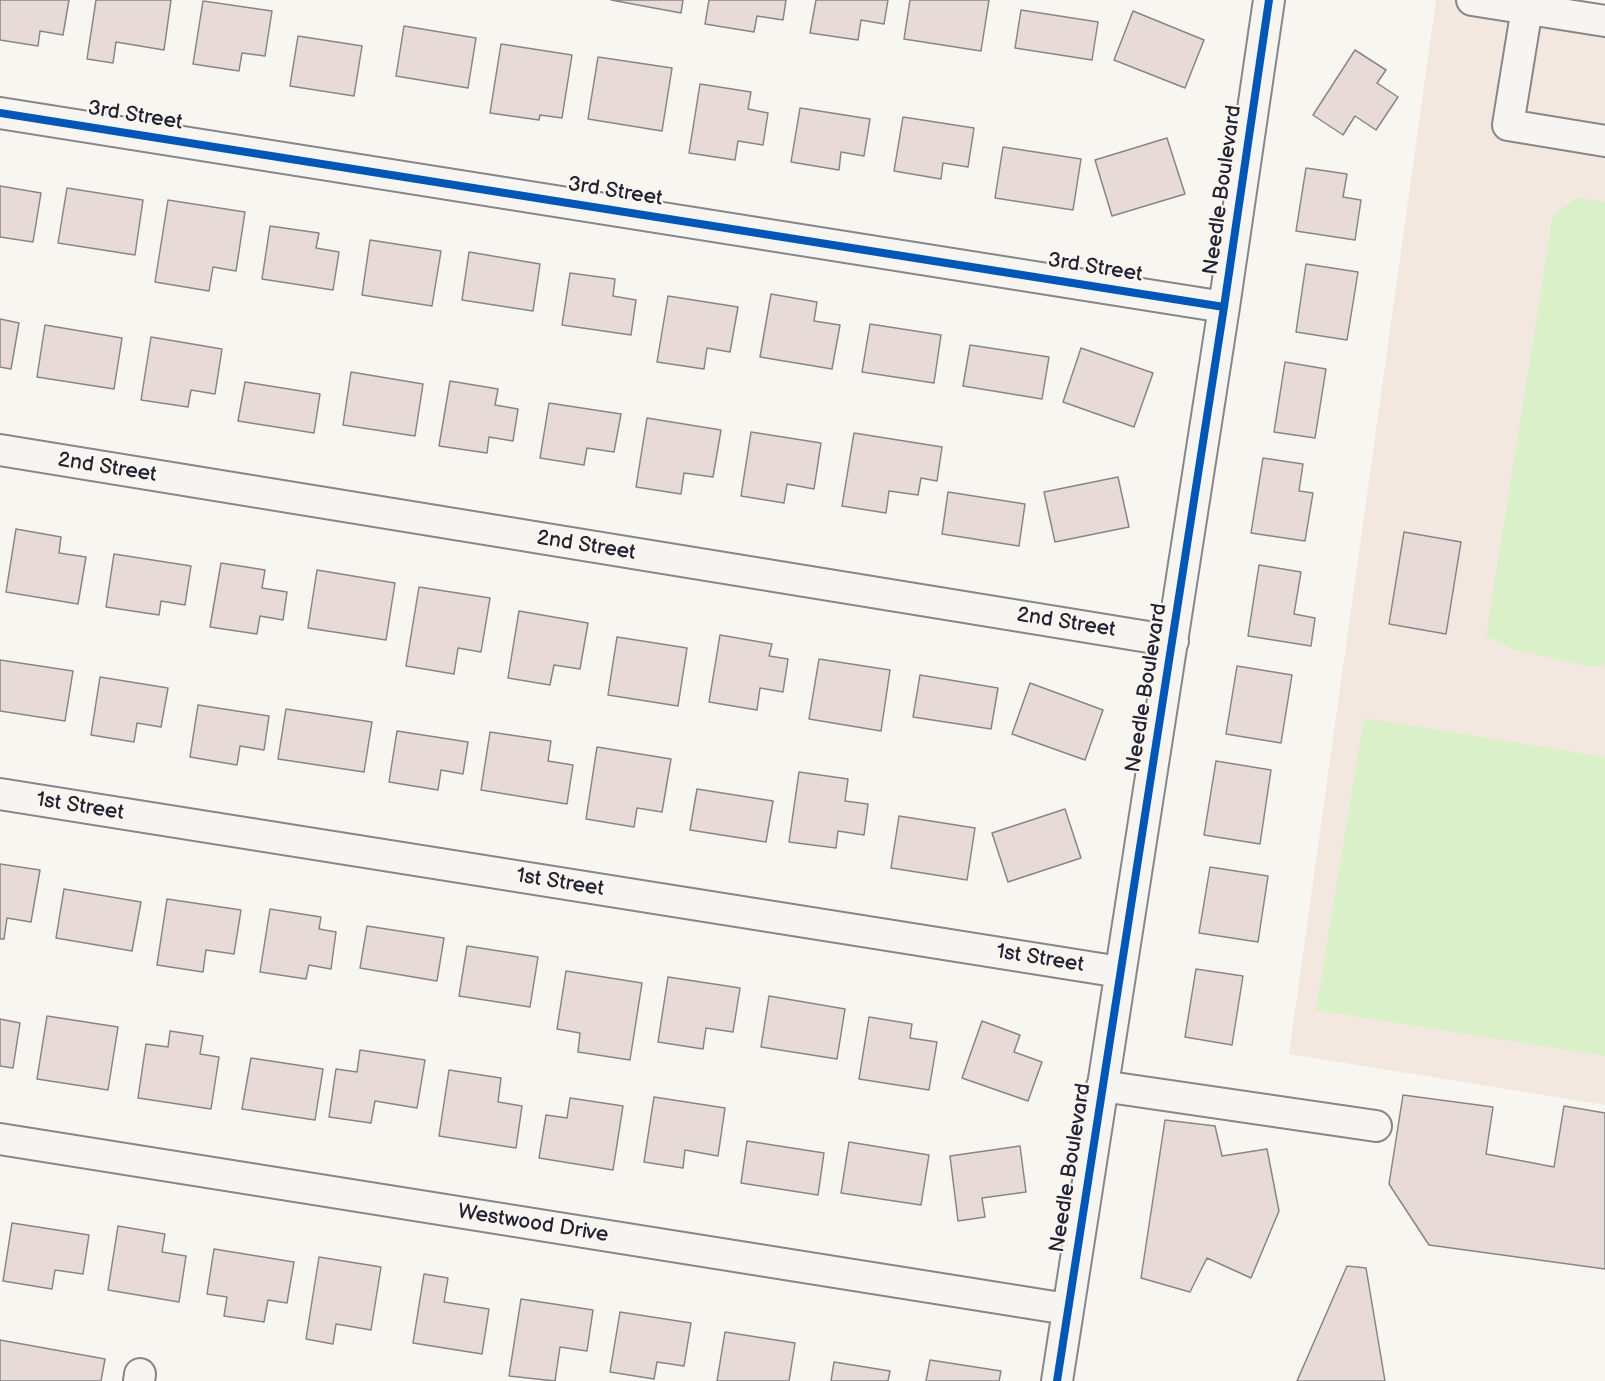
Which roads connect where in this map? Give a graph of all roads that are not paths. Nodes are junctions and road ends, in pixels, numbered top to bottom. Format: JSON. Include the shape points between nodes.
{"nodes":[{"id":1,"x":1269,"y":0,"type":"edge"},
{"id":2,"x":1472,"y":0,"type":"edge"},
{"id":3,"x":1527,"y":9,"type":"junction"},
{"id":4,"x":1605,"y":21,"type":"edge"},
{"id":5,"x":0,"y":113,"type":"edge"},
{"id":6,"x":1605,"y":141,"type":"edge"},
{"id":7,"x":1224,"y":307,"type":"junction"},
{"id":8,"x":0,"y":450,"type":"edge"},
{"id":9,"x":1173,"y":641,"type":"junction"},
{"id":10,"x":0,"y":794,"type":"edge"},
{"id":11,"x":1120,"y":972,"type":"junction"},
{"id":12,"x":1102,"y":1086,"type":"junction"},
{"id":13,"x":1376,"y":1126,"type":"dead end"},
{"id":14,"x":0,"y":1139,"type":"edge"},
{"id":15,"x":1067,"y":1309,"type":"junction"},
{"id":16,"x":1057,"y":1381,"type":"edge"}],
"edges":[{"from":1,"to":7,"type":"street","name":"Needle Boulevard"},
{"from":2,"to":3,"type":"street"},
{"from":3,"to":4,"type":"street"},
{"from":3,"to":6,"type":"street","via":[[1508,125]]},
{"from":5,"to":7,"type":"street","name":"3rd Street"},
{"from":7,"to":9,"type":"street","name":"Needle Boulevard"},
{"from":8,"to":9,"type":"street","name":"2nd Street"},
{"from":9,"to":11,"type":"street","name":"Needle Boulevard"},
{"from":10,"to":11,"type":"street","name":"1st Street"},
{"from":11,"to":12,"type":"street","name":"Needle Boulevard"},
{"from":12,"to":13,"type":"street"},
{"from":12,"to":15,"type":"street","name":"Needle Boulevard"},
{"from":14,"to":15,"type":"street","name":"Westwood Drive"},
{"from":15,"to":16,"type":"street","name":"Needle Boulevard"}]}
